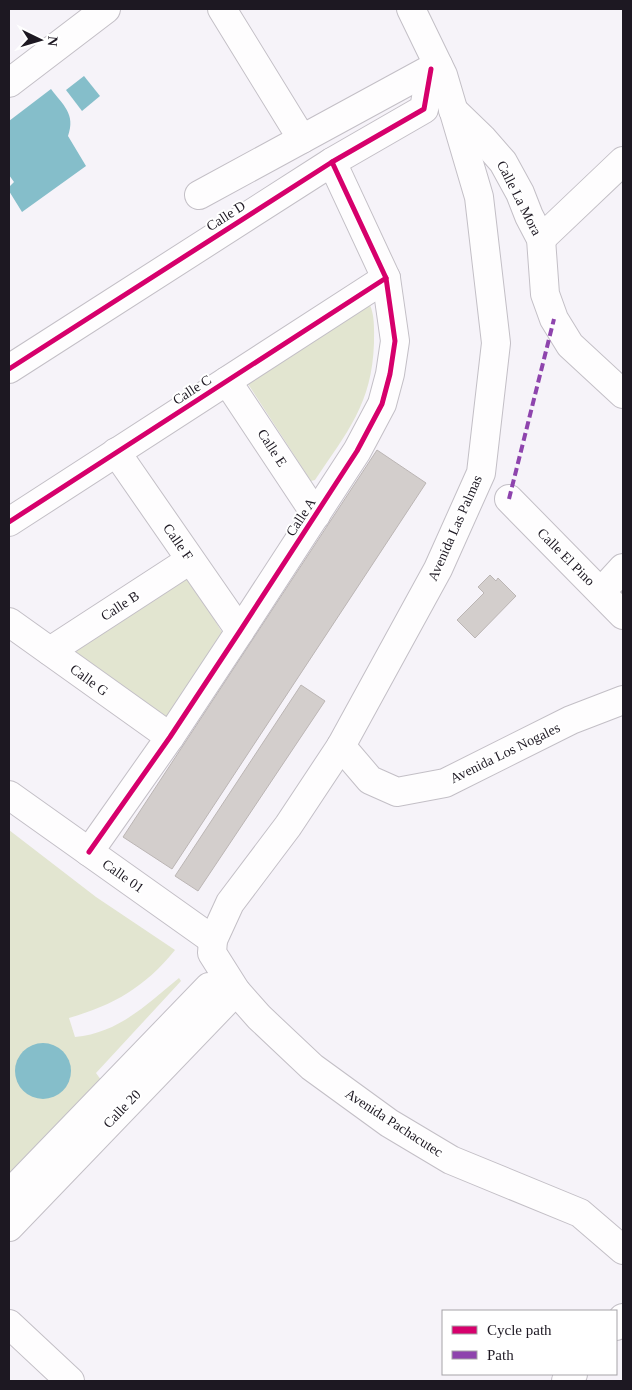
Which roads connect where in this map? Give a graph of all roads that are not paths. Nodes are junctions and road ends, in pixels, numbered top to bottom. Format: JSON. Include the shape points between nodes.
{"nodes":[{"id":1,"x":106,"y":9,"type":"edge"},
{"id":2,"x":222,"y":9,"type":"edge"},
{"id":3,"x":411,"y":9,"type":"edge"},
{"id":4,"x":434,"y":67,"type":"junction"},
{"id":5,"x":9,"y":83,"type":"edge"},
{"id":6,"x":453,"y":110,"type":"junction"},
{"id":7,"x":302,"y":139,"type":"junction"},
{"id":8,"x":623,"y":161,"type":"edge"},
{"id":9,"x":332,"y":162,"type":"junction"},
{"id":10,"x":199,"y":195,"type":"dead end"},
{"id":11,"x":540,"y":239,"type":"junction"},
{"id":12,"x":386,"y":278,"type":"junction"},
{"id":13,"x":9,"y":369,"type":"edge"},
{"id":14,"x":227,"y":380,"type":"junction"},
{"id":15,"x":623,"y":394,"type":"edge"},
{"id":16,"x":116,"y":452,"type":"junction"},
{"id":17,"x":509,"y":499,"type":"dead end"},
{"id":18,"x":316,"y":515,"type":"junction"},
{"id":19,"x":9,"y":522,"type":"edge"},
{"id":20,"x":190,"y":560,"type":"junction"},
{"id":21,"x":623,"y":568,"type":"edge"},
{"id":22,"x":601,"y":592,"type":"junction"},
{"id":23,"x":623,"y":615,"type":"edge"},
{"id":24,"x":9,"y":622,"type":"edge"},
{"id":25,"x":240,"y":632,"type":"junction"},
{"id":26,"x":50,"y":652,"type":"junction"},
{"id":27,"x":623,"y":700,"type":"edge"},
{"id":28,"x":170,"y":737,"type":"junction"},
{"id":29,"x":341,"y":746,"type":"junction"},
{"id":30,"x":9,"y":796,"type":"edge"},
{"id":31,"x":89,"y":852,"type":"junction"},
{"id":32,"x":213,"y":940,"type":"junction"},
{"id":33,"x":209,"y":987,"type":"dead end"},
{"id":34,"x":236,"y":991,"type":"junction"},
{"id":35,"x":9,"y":1194,"type":"edge"},
{"id":36,"x":9,"y":1226,"type":"edge"},
{"id":37,"x":623,"y":1250,"type":"edge"},
{"id":38,"x":9,"y":1324,"type":"edge"},
{"id":39,"x":70,"y":1381,"type":"edge"}],
"edges":[{"from":1,"to":5,"type":"street"},
{"from":2,"to":7,"type":"street"},
{"from":3,"to":4,"type":"street","name":"Avenida Las Palmas"},
{"from":4,"to":6,"type":"street","name":"Avenida Las Palmas"},
{"from":4,"to":7,"type":"street"},
{"from":4,"to":9,"type":"street","name":"Calle D","via":[[424,109]]},
{"from":6,"to":11,"type":"street","name":"Calle La Mora","via":[[503,162]]},
{"from":6,"to":29,"type":"street","name":"Avenida Las Palmas","via":[[479,197],[496,343],[481,473],[438,569]]},
{"from":7,"to":10,"type":"street"},
{"from":8,"to":11,"type":"street"},
{"from":9,"to":12,"type":"street","name":"Calle A"},
{"from":9,"to":13,"type":"street","name":"Calle D"},
{"from":11,"to":15,"type":"street","name":"Calle La Mora","via":[[545,294],[554,319],[570,345]]},
{"from":12,"to":14,"type":"street","name":"Calle C"},
{"from":12,"to":18,"type":"street","name":"Calle A","via":[[395,341],[382,404],[357,451]]},
{"from":14,"to":16,"type":"street","name":"Calle C"},
{"from":14,"to":18,"type":"street","name":"Calle E"},
{"from":16,"to":19,"type":"street","name":"Calle C"},
{"from":16,"to":20,"type":"street","name":"Calle F"},
{"from":17,"to":22,"type":"street","name":"Calle El Pino"},
{"from":18,"to":25,"type":"street","name":"Calle A"},
{"from":20,"to":25,"type":"street","name":"Calle F"},
{"from":20,"to":26,"type":"street","name":"Calle B"},
{"from":21,"to":22,"type":"street"},
{"from":22,"to":23,"type":"street","name":"Calle El Pino"},
{"from":24,"to":26,"type":"street","name":"Calle G"},
{"from":25,"to":28,"type":"street","name":"Calle A"},
{"from":26,"to":28,"type":"street","name":"Calle G"},
{"from":27,"to":29,"type":"street","name":"Avenida Los Nogales","via":[[571,720],[445,783],[397,792],[370,780]]},
{"from":28,"to":31,"type":"street","name":"Calle A"},
{"from":29,"to":32,"type":"street","name":"Avenida Las Palmas","via":[[288,826],[230,903]]},
{"from":30,"to":31,"type":"street","name":"Calle 01"},
{"from":31,"to":32,"type":"street","name":"Calle 01"},
{"from":32,"to":34,"type":"street","name":"Avenida Pachacutec","via":[[212,954]]},
{"from":33,"to":35,"type":"street"},
{"from":34,"to":36,"type":"street","name":"Calle 20"},
{"from":34,"to":37,"type":"street","name":"Avenida Pachacutec","via":[[312,1067],[389,1123],[451,1160],[580,1213]]},
{"from":38,"to":39,"type":"street"}]}
